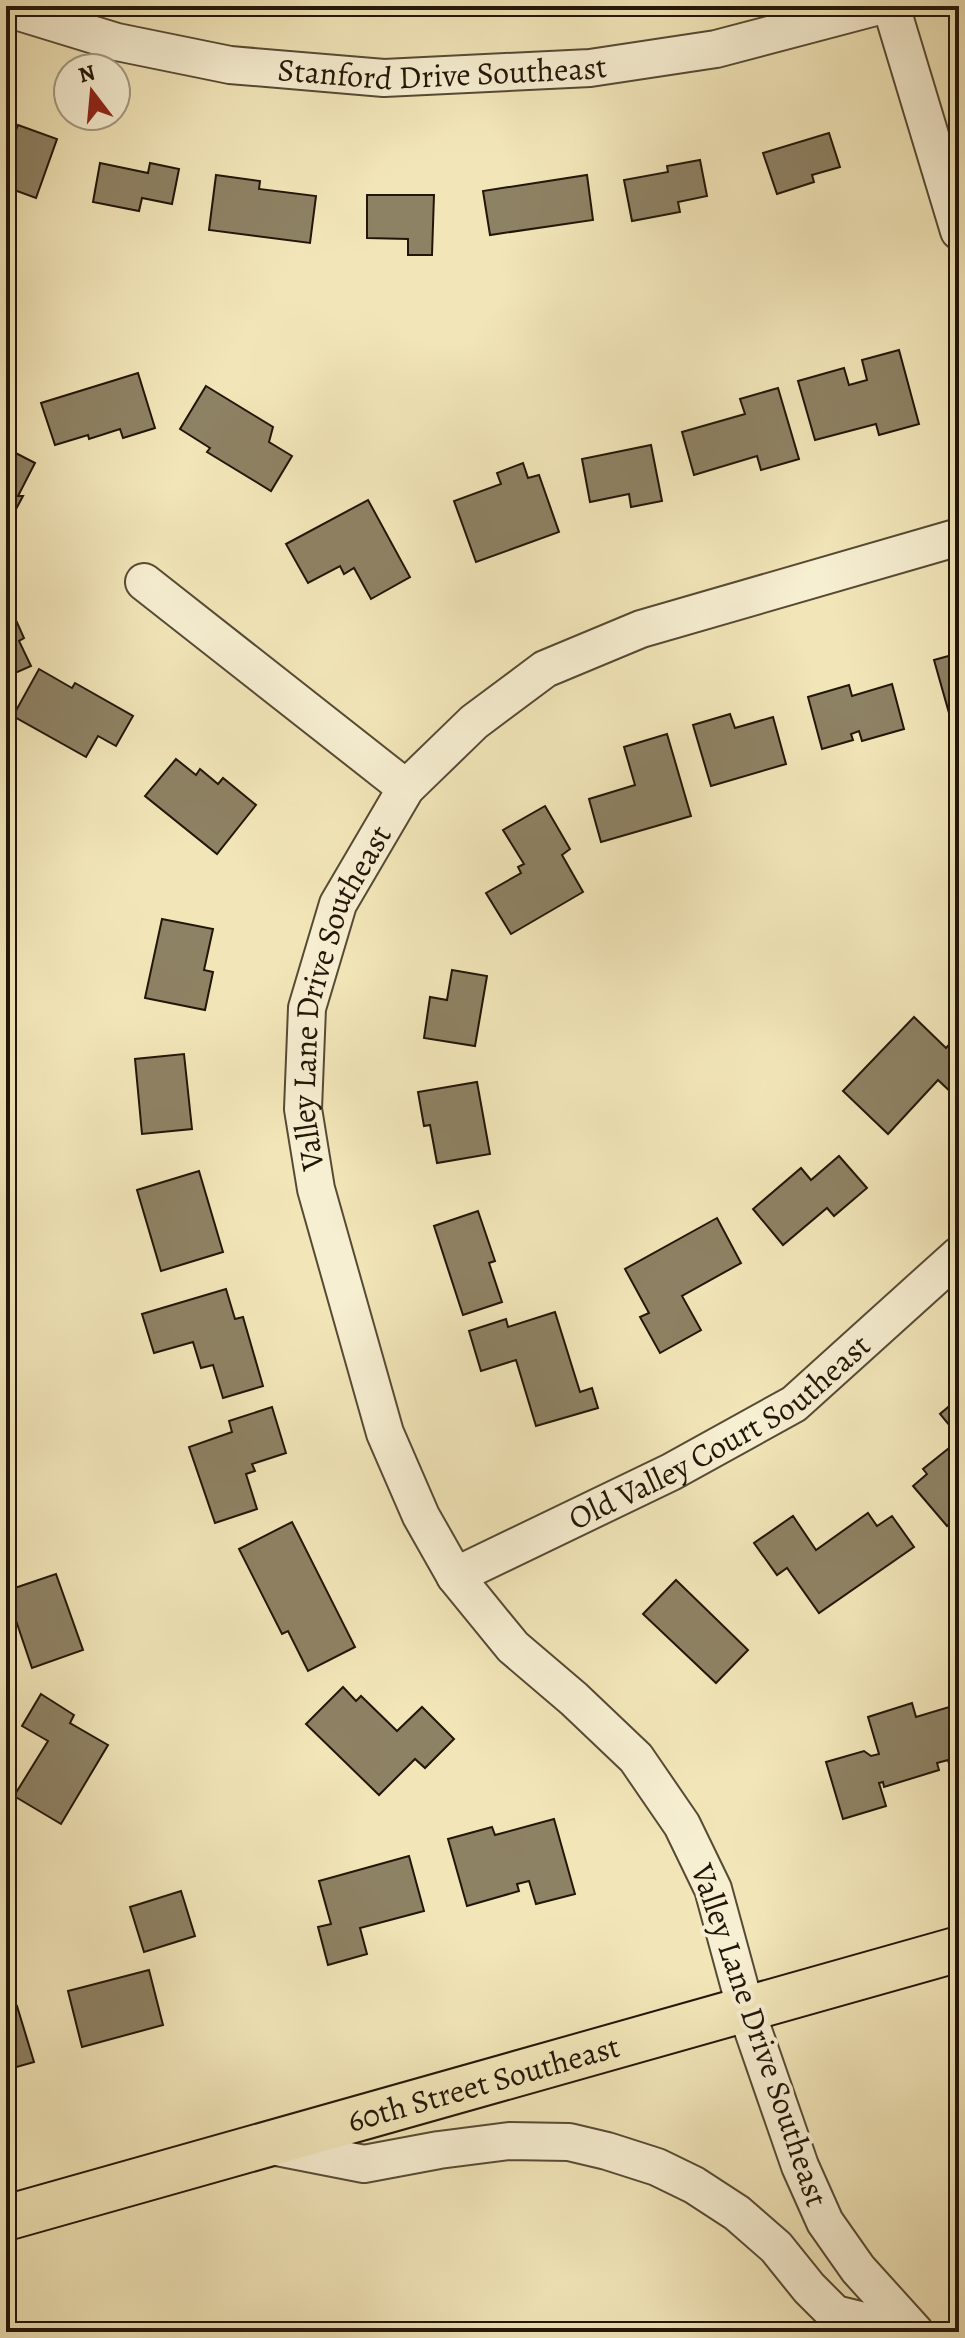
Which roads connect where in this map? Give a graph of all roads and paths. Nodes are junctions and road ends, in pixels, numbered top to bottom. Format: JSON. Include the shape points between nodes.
{"nodes":[{"id":1,"x":879,"y":6,"type":"edge"},
{"id":2,"x":891,"y":6,"type":"edge"},
{"id":3,"x":6,"y":8,"type":"edge"},
{"id":4,"x":959,"y":231,"type":"edge"},
{"id":5,"x":959,"y":537,"type":"edge"},
{"id":6,"x":144,"y":582,"type":"dead end"},
{"id":7,"x":406,"y":788,"type":"junction"},
{"id":8,"x":959,"y":1255,"type":"edge"},
{"id":9,"x":455,"y":1576,"type":"junction"},
{"id":10,"x":959,"y":1949,"type":"edge"},
{"id":11,"x":746,"y":2010,"type":"junction"},
{"id":12,"x":265,"y":2145,"type":"junction"},
{"id":13,"x":6,"y":2218,"type":"edge"},
{"id":14,"x":909,"y":2332,"type":"edge"},
{"id":15,"x":915,"y":2332,"type":"edge"}],
"edges":[{"from":1,"to":3,"type":"street","name":"Stanford Drive Southeast","via":[[730,47],[590,68],[384,78],[230,65],[117,42]]},
{"from":2,"to":4,"type":"street"},
{"from":5,"to":7,"type":"street","name":"Valley Lane Drive Southeast","via":[[641,629],[545,669],[474,722]]},
{"from":6,"to":7,"type":"street"},
{"from":7,"to":9,"type":"street","name":"Valley Lane Drive Southeast","via":[[338,904],[307,1008],[303,1109],[316,1189],[385,1433],[421,1516]]},
{"from":8,"to":9,"type":"street","name":"Old Valley Court Southeast","via":[[794,1404],[671,1472]]},
{"from":9,"to":11,"type":"street","name":"Valley Lane Drive Southeast","via":[[513,1647],[636,1758],[682,1825],[713,1889]]},
{"from":10,"to":11,"type":"main road","name":"60th Street Southeast"},
{"from":11,"to":12,"type":"main road","name":"60th Street Southeast"},
{"from":11,"to":15,"type":"street","name":"Valley Lane Drive Southeast","via":[[825,2222],[858,2269]]},
{"from":12,"to":13,"type":"main road","name":"60th Street Southeast"},
{"from":12,"to":14,"type":"street","via":[[364,2164],[509,2141],[569,2142],[607,2151],[657,2167],[737,2213],[776,2247],[835,2314]]}]}
